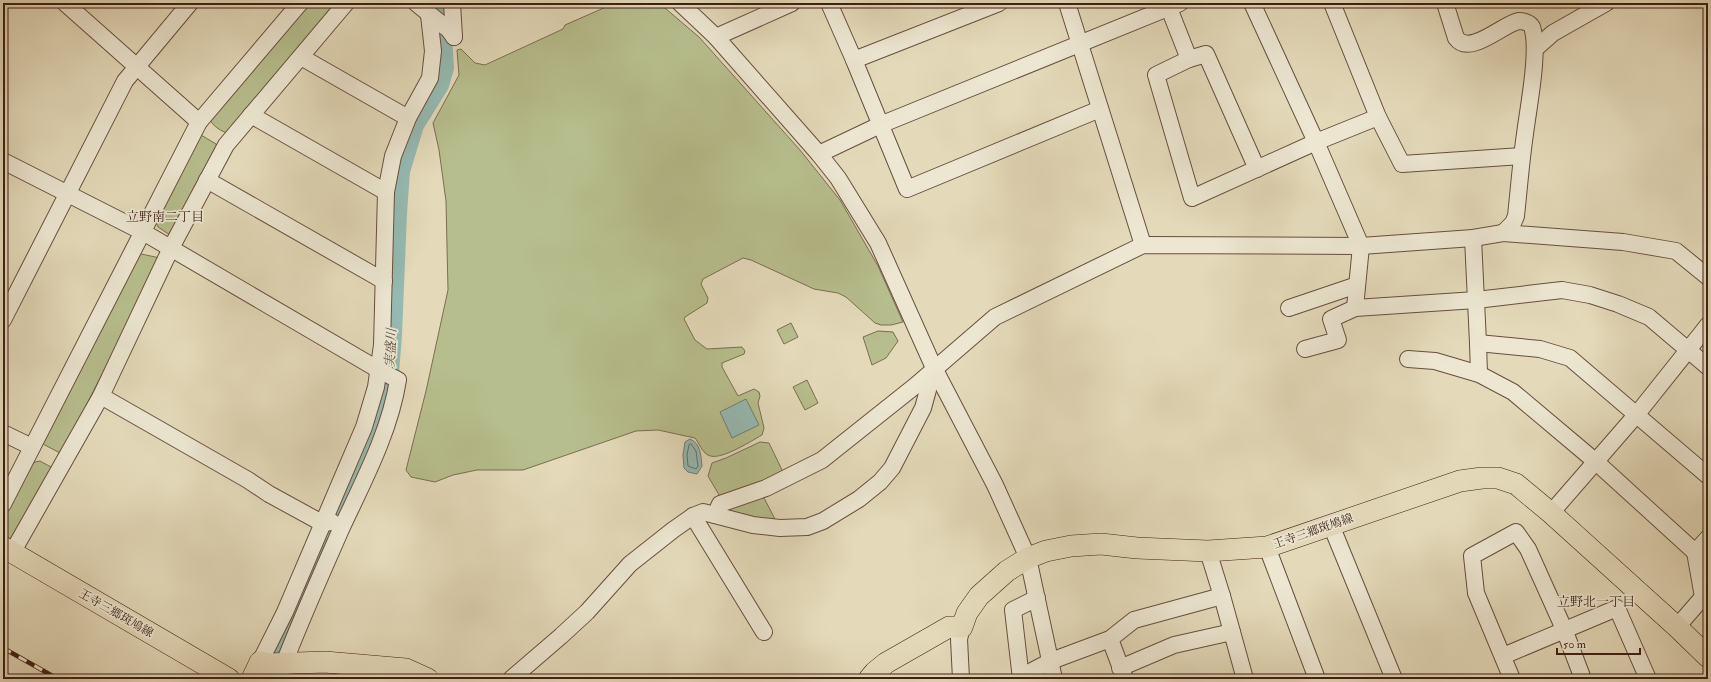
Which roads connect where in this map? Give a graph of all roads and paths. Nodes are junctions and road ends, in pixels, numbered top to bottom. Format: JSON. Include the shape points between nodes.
{"nodes":[{"id":1,"x":65,"y":3,"type":"edge"},
{"id":2,"x":300,"y":3,"type":"edge"},
{"id":3,"x":346,"y":3,"type":"edge"},
{"id":4,"x":416,"y":3,"type":"edge"},
{"id":5,"x":452,"y":3,"type":"edge"},
{"id":6,"x":680,"y":3,"type":"edge"},
{"id":7,"x":792,"y":3,"type":"edge"},
{"id":8,"x":829,"y":3,"type":"edge"},
{"id":9,"x":999,"y":3,"type":"edge"},
{"id":10,"x":1068,"y":3,"type":"edge"},
{"id":11,"x":1252,"y":3,"type":"edge"},
{"id":12,"x":1332,"y":3,"type":"edge"},
{"id":13,"x":1445,"y":3,"type":"edge"},
{"id":14,"x":1606,"y":3,"type":"edge"},
{"id":15,"x":185,"y":4,"type":"edge"},
{"id":16,"x":1172,"y":5,"type":"edge"},
{"id":17,"x":431,"y":17,"type":"junction"},
{"id":18,"x":716,"y":37,"type":"junction"},
{"id":19,"x":1079,"y":44,"type":"junction"},
{"id":20,"x":1536,"y":48,"type":"junction"},
{"id":21,"x":301,"y":57,"type":"junction"},
{"id":22,"x":1189,"y":59,"type":"junction"},
{"id":23,"x":854,"y":60,"type":"junction"},
{"id":24,"x":137,"y":66,"type":"junction"},
{"id":25,"x":1100,"y":109,"type":"junction"},
{"id":26,"x":251,"y":115,"type":"junction"},
{"id":27,"x":1378,"y":116,"type":"junction"},
{"id":28,"x":408,"y":118,"type":"junction"},
{"id":29,"x":199,"y":122,"type":"junction"},
{"id":30,"x":880,"y":125,"type":"junction"},
{"id":31,"x":1316,"y":142,"type":"junction"},
{"id":32,"x":819,"y":154,"type":"junction"},
{"id":33,"x":1522,"y":156,"type":"junction"},
{"id":34,"x":3,"y":161,"type":"edge"},
{"id":35,"x":1256,"y":169,"type":"junction"},
{"id":36,"x":207,"y":180,"type":"junction"},
{"id":37,"x":386,"y":192,"type":"junction"},
{"id":38,"x":67,"y":194,"type":"junction"},
{"id":39,"x":143,"y":232,"type":"junction"},
{"id":40,"x":1503,"y":233,"type":"junction"},
{"id":41,"x":1473,"y":238,"type":"junction"},
{"id":42,"x":1143,"y":246,"type":"junction"},
{"id":43,"x":1361,"y":246,"type":"junction"},
{"id":44,"x":171,"y":248,"type":"junction"},
{"id":45,"x":1708,"y":277,"type":"edge"},
{"id":46,"x":384,"y":281,"type":"junction"},
{"id":47,"x":1357,"y":285,"type":"junction"},
{"id":48,"x":1476,"y":300,"type":"junction"},
{"id":49,"x":1289,"y":308,"type":"dead end"},
{"id":50,"x":1355,"y":308,"type":"junction"},
{"id":51,"x":3,"y":320,"type":"edge"},
{"id":52,"x":1708,"y":325,"type":"edge"},
{"id":53,"x":1478,"y":343,"type":"junction"},
{"id":54,"x":1305,"y":349,"type":"dead end"},
{"id":55,"x":1687,"y":350,"type":"junction"},
{"id":56,"x":1408,"y":359,"type":"dead end"},
{"id":57,"x":1708,"y":367,"type":"edge"},
{"id":58,"x":934,"y":368,"type":"junction"},
{"id":59,"x":381,"y":371,"type":"junction"},
{"id":60,"x":1479,"y":374,"type":"junction"},
{"id":61,"x":101,"y":396,"type":"junction"},
{"id":62,"x":1637,"y":414,"type":"junction"},
{"id":63,"x":3,"y":433,"type":"edge"},
{"id":64,"x":32,"y":447,"type":"junction"},
{"id":65,"x":1596,"y":461,"type":"junction"},
{"id":66,"x":1708,"y":476,"type":"edge"},
{"id":67,"x":3,"y":504,"type":"edge"},
{"id":68,"x":1550,"y":513,"type":"junction"},
{"id":69,"x":715,"y":515,"type":"junction"},
{"id":70,"x":693,"y":516,"type":"junction"},
{"id":71,"x":331,"y":523,"type":"junction"},
{"id":72,"x":1331,"y":525,"type":"junction"},
{"id":73,"x":1708,"y":538,"type":"edge"},
{"id":74,"x":1267,"y":546,"type":"junction"},
{"id":75,"x":8,"y":550,"type":"edge"},
{"id":76,"x":1208,"y":551,"type":"junction"},
{"id":77,"x":1695,"y":552,"type":"junction"},
{"id":78,"x":1028,"y":558,"type":"junction"},
{"id":79,"x":1222,"y":596,"type":"junction"},
{"id":80,"x":1037,"y":598,"type":"junction"},
{"id":81,"x":962,"y":627,"type":"junction"},
{"id":82,"x":1677,"y":627,"type":"junction"},
{"id":83,"x":1564,"y":630,"type":"junction"},
{"id":84,"x":764,"y":632,"type":"dead end"},
{"id":85,"x":1232,"y":632,"type":"junction"},
{"id":86,"x":1110,"y":639,"type":"junction"},
{"id":87,"x":1503,"y":656,"type":"junction"},
{"id":88,"x":1708,"y":657,"type":"edge"},
{"id":89,"x":1051,"y":661,"type":"junction"},
{"id":90,"x":271,"y":668,"type":"edge"},
{"id":91,"x":1123,"y":673,"type":"edge"},
{"id":92,"x":229,"y":679,"type":"edge"},
{"id":93,"x":428,"y":679,"type":"edge"},
{"id":94,"x":511,"y":679,"type":"edge"},
{"id":95,"x":870,"y":679,"type":"edge"},
{"id":96,"x":961,"y":679,"type":"edge"},
{"id":97,"x":1021,"y":679,"type":"edge"},
{"id":98,"x":1054,"y":679,"type":"edge"},
{"id":99,"x":1245,"y":679,"type":"edge"},
{"id":100,"x":1317,"y":679,"type":"edge"},
{"id":101,"x":1394,"y":679,"type":"edge"},
{"id":102,"x":1512,"y":679,"type":"edge"},
{"id":103,"x":1583,"y":679,"type":"edge"},
{"id":104,"x":1648,"y":679,"type":"edge"}],
"edges":[{"from":1,"to":24,"type":"street"},
{"from":2,"to":29,"type":"street"},
{"from":3,"to":21,"type":"street"},
{"from":4,"to":17,"type":"street"},
{"from":5,"to":17,"type":"street","via":[[454,37],[449,30]]},
{"from":6,"to":18,"type":"street"},
{"from":7,"to":18,"type":"street"},
{"from":8,"to":23,"type":"street"},
{"from":9,"to":23,"type":"street"},
{"from":10,"to":19,"type":"street"},
{"from":11,"to":31,"type":"street"},
{"from":12,"to":27,"type":"street"},
{"from":13,"to":20,"type":"street","via":[[1459,42],[1465,44],[1482,40],[1514,22],[1521,21],[1532,26]]},
{"from":14,"to":20,"type":"street","via":[[1553,33]]},
{"from":15,"to":24,"type":"street"},
{"from":16,"to":19,"type":"street"},
{"from":16,"to":22,"type":"street"},
{"from":17,"to":28,"type":"street","via":[[430,78]]},
{"from":18,"to":32,"type":"street"},
{"from":19,"to":25,"type":"street"},
{"from":19,"to":30,"type":"street"},
{"from":20,"to":33,"type":"street"},
{"from":21,"to":26,"type":"street"},
{"from":21,"to":28,"type":"street"},
{"from":22,"to":35,"type":"street","via":[[1206,54]]},
{"from":22,"to":35,"type":"street","via":[[1156,75],[1192,198]]},
{"from":23,"to":30,"type":"street"},
{"from":24,"to":29,"type":"street"},
{"from":24,"to":38,"type":"street","via":[[125,81]]},
{"from":25,"to":30,"type":"street","via":[[907,189]]},
{"from":25,"to":42,"type":"street"},
{"from":26,"to":36,"type":"street","via":[[226,145]]},
{"from":26,"to":37,"type":"street"},
{"from":27,"to":31,"type":"street"},
{"from":27,"to":33,"type":"street","via":[[1402,164]]},
{"from":28,"to":37,"type":"street","via":[[393,156]]},
{"from":29,"to":39,"type":"street"},
{"from":30,"to":32,"type":"street"},
{"from":31,"to":35,"type":"street"},
{"from":31,"to":43,"type":"street"},
{"from":32,"to":58,"type":"street","via":[[838,178],[878,244]]},
{"from":33,"to":40,"type":"street","via":[[1516,216]]},
{"from":34,"to":38,"type":"street"},
{"from":36,"to":44,"type":"street"},
{"from":36,"to":46,"type":"street"},
{"from":37,"to":46,"type":"street"},
{"from":38,"to":39,"type":"street"},
{"from":38,"to":51,"type":"street"},
{"from":39,"to":44,"type":"street"},
{"from":39,"to":64,"type":"street"},
{"from":40,"to":41,"type":"street"},
{"from":40,"to":45,"type":"street","via":[[1624,242],[1676,251]]},
{"from":41,"to":43,"type":"street"},
{"from":41,"to":48,"type":"street"},
{"from":42,"to":43,"type":"street"},
{"from":42,"to":58,"type":"street","via":[[995,317]]},
{"from":43,"to":47,"type":"street"},
{"from":44,"to":59,"type":"street"},
{"from":44,"to":61,"type":"street"},
{"from":46,"to":59,"type":"street"},
{"from":47,"to":49,"type":"street"},
{"from":47,"to":50,"type":"street"},
{"from":48,"to":50,"type":"street"},
{"from":48,"to":53,"type":"street"},
{"from":48,"to":55,"type":"street","via":[[1562,290],[1590,295],[1648,317]]},
{"from":50,"to":54,"type":"street","via":[[1331,320],[1338,340]]},
{"from":52,"to":55,"type":"street"},
{"from":53,"to":60,"type":"street"},
{"from":53,"to":62,"type":"street","via":[[1540,349],[1570,358]]},
{"from":55,"to":57,"type":"street"},
{"from":55,"to":62,"type":"street"},
{"from":56,"to":60,"type":"street","via":[[1435,361]]},
{"from":58,"to":69,"type":"street","via":[[822,460],[766,488],[720,504]]},
{"from":58,"to":69,"type":"street","via":[[923,408],[892,468],[859,499],[823,521],[807,527],[753,525]]},
{"from":58,"to":78,"type":"street","via":[[995,485]]},
{"from":59,"to":71,"type":"street"},
{"from":59,"to":71,"type":"street","via":[[398,380],[396,394],[353,507]]},
{"from":60,"to":65,"type":"street","via":[[1512,392]]},
{"from":61,"to":71,"type":"street","via":[[269,494]]},
{"from":61,"to":75,"type":"street"},
{"from":62,"to":65,"type":"street"},
{"from":62,"to":66,"type":"street"},
{"from":63,"to":64,"type":"street"},
{"from":64,"to":67,"type":"street"},
{"from":65,"to":68,"type":"street"},
{"from":65,"to":77,"type":"street"},
{"from":68,"to":72,"type":"main road","name":"王寺三郷斑鳩線","via":[[1516,484],[1498,478],[1482,478],[1460,481]]},
{"from":68,"to":82,"type":"main road","name":"王寺三郷斑鳩線"},
{"from":69,"to":70,"type":"street","via":[[703,512]]},
{"from":70,"to":84,"type":"street"},
{"from":70,"to":94,"type":"street","via":[[630,564],[587,612]]},
{"from":71,"to":90,"type":"street"},
{"from":71,"to":90,"type":"street","via":[[285,612]]},
{"from":72,"to":74,"type":"main road","name":"王寺三郷斑鳩線"},
{"from":72,"to":101,"type":"street"},
{"from":73,"to":77,"type":"street"},
{"from":74,"to":76,"type":"main road","name":"王寺三郷斑鳩線"},
{"from":74,"to":100,"type":"street"},
{"from":75,"to":92,"type":"main road","name":"王寺三郷斑鳩線"},
{"from":76,"to":78,"type":"main road","name":"王寺三郷斑鳩線","via":[[1101,544],[1071,546]]},
{"from":76,"to":79,"type":"street"},
{"from":77,"to":82,"type":"street","via":[[1703,597]]},
{"from":78,"to":80,"type":"street"},
{"from":78,"to":81,"type":"main road","name":"王寺三郷斑鳩線","via":[[1007,571],[979,596],[967,613]]},
{"from":79,"to":85,"type":"street"},
{"from":79,"to":86,"type":"street","via":[[1134,620]]},
{"from":80,"to":89,"type":"street"},
{"from":80,"to":97,"type":"street","via":[[1013,610]]},
{"from":81,"to":95,"type":"main road","via":[[949,627],[886,663]]},
{"from":81,"to":96,"type":"street","via":[[959,639]]},
{"from":82,"to":88,"type":"main road","name":"王寺三郷斑鳩線"},
{"from":83,"to":87,"type":"street"},
{"from":83,"to":87,"type":"street","via":[[1528,549],[1516,532],[1472,556],[1476,593]]},
{"from":83,"to":103,"type":"street"},
{"from":83,"to":104,"type":"street","via":[[1617,608]]},
{"from":85,"to":91,"type":"street","via":[[1174,645]]},
{"from":85,"to":99,"type":"street"},
{"from":86,"to":89,"type":"street"},
{"from":86,"to":91,"type":"street"},
{"from":87,"to":102,"type":"street"},
{"from":89,"to":97,"type":"street"},
{"from":89,"to":98,"type":"street"},
{"from":90,"to":93,"type":"main road","via":[[325,662],[406,669]]}]}
